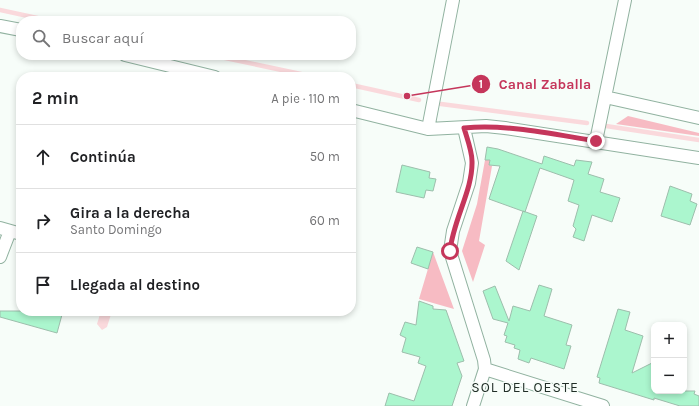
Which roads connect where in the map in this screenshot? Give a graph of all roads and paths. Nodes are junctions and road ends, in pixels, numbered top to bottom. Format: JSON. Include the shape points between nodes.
{"nodes":[{"id":1,"x":453,"y":0,"type":"edge"},
{"id":2,"x":625,"y":0,"type":"edge"},
{"id":3,"x":0,"y":26,"type":"edge"},
{"id":4,"x":16,"y":29,"type":"edge"},
{"id":5,"x":145,"y":60,"type":"edge"},
{"id":6,"x":195,"y":72,"type":"edge"},
{"id":7,"x":605,"y":97,"type":"junction"},
{"id":8,"x":356,"y":111,"type":"edge"},
{"id":9,"x":699,"y":118,"type":"edge"},
{"id":10,"x":464,"y":128,"type":"junction"},
{"id":11,"x":428,"y":129,"type":"junction"},
{"id":12,"x":596,"y":141,"type":"junction"},
{"id":13,"x":699,"y":158,"type":"edge"},
{"id":14,"x":10,"y":231,"type":"edge"},
{"id":15,"x":0,"y":257,"type":"edge"},
{"id":16,"x":485,"y":368,"type":"junction"},
{"id":17,"x":473,"y":406,"type":"edge"},
{"id":18,"x":603,"y":406,"type":"edge"}],
"edges":[{"from":1,"to":11,"type":"street"},
{"from":2,"to":7,"type":"street"},
{"from":3,"to":4,"type":"street"},
{"from":5,"to":6,"type":"street"},
{"from":7,"to":9,"type":"street"},
{"from":7,"to":12,"type":"street"},
{"from":8,"to":11,"type":"street"},
{"from":10,"to":11,"type":"street"},
{"from":10,"to":12,"type":"street","via":[[486,126]]},
{"from":10,"to":16,"type":"street","via":[[472,163],[450,251],[483,350]]},
{"from":12,"to":13,"type":"street"},
{"from":14,"to":15,"type":"street"},
{"from":16,"to":17,"type":"street"},
{"from":16,"to":18,"type":"street"}]}
